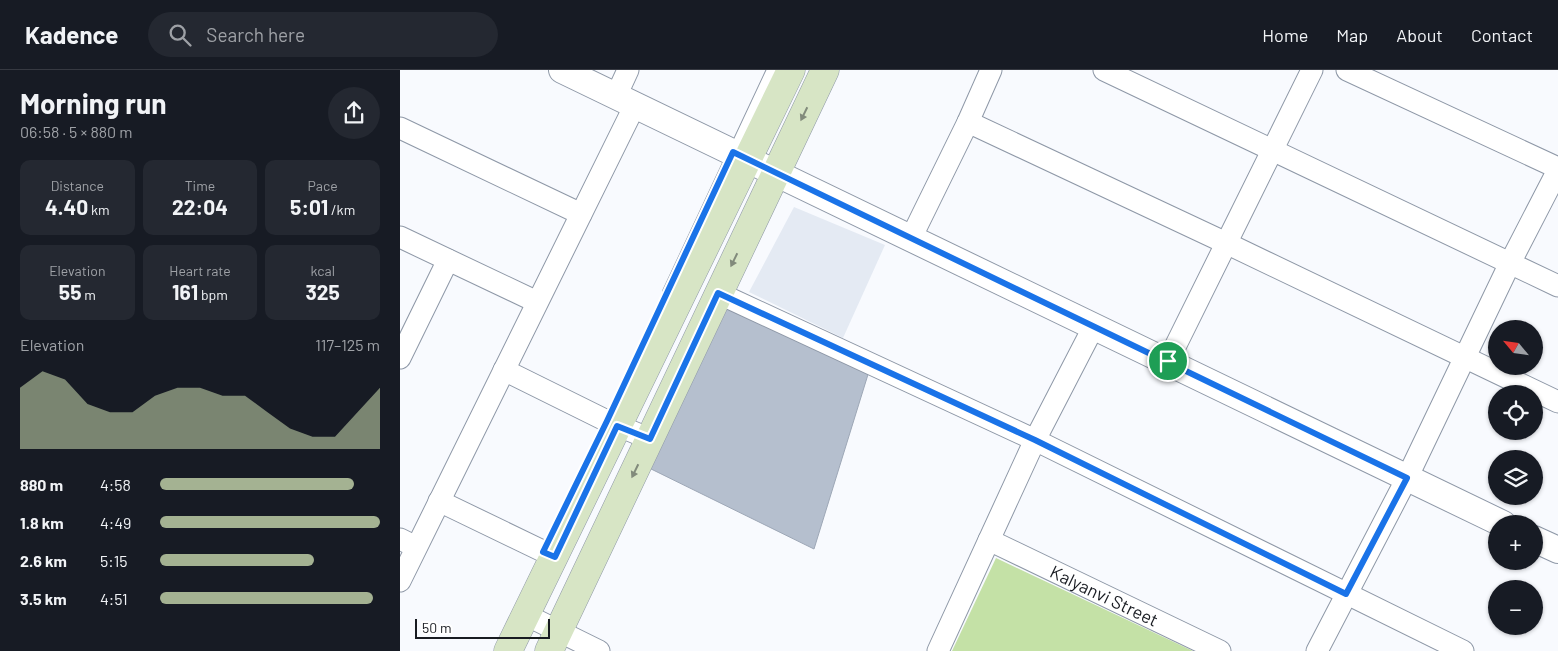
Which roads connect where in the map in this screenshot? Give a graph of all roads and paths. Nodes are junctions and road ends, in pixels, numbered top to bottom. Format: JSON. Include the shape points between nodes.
{"nodes":[{"id":1,"x":562,"y":70,"type":"edge"},
{"id":2,"x":628,"y":70,"type":"edge"},
{"id":3,"x":772,"y":70,"type":"edge"},
{"id":4,"x":791,"y":70,"type":"edge"},
{"id":5,"x":826,"y":70,"type":"edge"},
{"id":6,"x":991,"y":70,"type":"edge"},
{"id":7,"x":1104,"y":70,"type":"edge"},
{"id":8,"x":1312,"y":70,"type":"edge"},
{"id":9,"x":1346,"y":70,"type":"edge"},
{"id":10,"x":625,"y":100,"type":"junction"},
{"id":11,"x":968,"y":122,"type":"junction"},
{"id":12,"x":400,"y":128,"type":"edge"},
{"id":13,"x":1271,"y":149,"type":"junction"},
{"id":14,"x":740,"y":155,"type":"junction"},
{"id":15,"x":1558,"y":169,"type":"edge"},
{"id":16,"x":776,"y":172,"type":"junction"},
{"id":17,"x":581,"y":214,"type":"junction"},
{"id":18,"x":400,"y":237,"type":"edge"},
{"id":19,"x":911,"y":238,"type":"junction"},
{"id":20,"x":1226,"y":243,"type":"junction"},
{"id":21,"x":448,"y":260,"type":"junction"},
{"id":22,"x":1510,"y":263,"type":"junction"},
{"id":23,"x":1558,"y":286,"type":"edge"},
{"id":24,"x":718,"y":293,"type":"junction"},
{"id":25,"x":537,"y":302,"type":"junction"},
{"id":26,"x":662,"y":305,"type":"dead end"},
{"id":27,"x":1094,"y":326,"type":"junction"},
{"id":28,"x":400,"y":358,"type":"edge"},
{"id":29,"x":1464,"y":358,"type":"junction"},
{"id":30,"x":1168,"y":361,"type":"junction"},
{"id":31,"x":504,"y":370,"type":"junction"},
{"id":32,"x":1558,"y":402,"type":"edge"},
{"id":33,"x":610,"y":422,"type":"junction"},
{"id":34,"x":650,"y":439,"type":"junction"},
{"id":35,"x":1035,"y":440,"type":"junction"},
{"id":36,"x":1407,"y":478,"type":"junction"},
{"id":37,"x":439,"y":501,"type":"junction"},
{"id":38,"x":1488,"y":517,"type":"edge"},
{"id":39,"x":989,"y":540,"type":"junction"},
{"id":40,"x":1543,"y":542,"type":"edge"},
{"id":41,"x":408,"y":543,"type":"edge"},
{"id":42,"x":1558,"y":550,"type":"edge"},
{"id":43,"x":546,"y":553,"type":"junction"},
{"id":44,"x":400,"y":581,"type":"edge"},
{"id":45,"x":1346,"y":594,"type":"junction"},
{"id":46,"x":526,"y":615,"type":"junction"},
{"id":47,"x":554,"y":641,"type":"edge"},
{"id":48,"x":508,"y":651,"type":"edge"},
{"id":49,"x":599,"y":651,"type":"edge"},
{"id":50,"x":938,"y":651,"type":"edge"},
{"id":51,"x":1220,"y":651,"type":"edge"},
{"id":52,"x":1317,"y":651,"type":"edge"},
{"id":53,"x":1463,"y":651,"type":"edge"}],
"edges":[{"from":1,"to":10,"type":"street"},
{"from":2,"to":10,"type":"street"},
{"from":3,"to":14,"type":"lane"},
{"from":4,"to":14,"type":"main road"},
{"from":5,"to":16,"type":"main road","one_way":true},
{"from":6,"to":11,"type":"street"},
{"from":7,"to":13,"type":"street"},
{"from":8,"to":13,"type":"street"},
{"from":9,"to":15,"type":"street"},
{"from":10,"to":14,"type":"street"},
{"from":10,"to":17,"type":"street"},
{"from":11,"to":19,"type":"street"},
{"from":11,"to":20,"type":"street"},
{"from":12,"to":17,"type":"street"},
{"from":13,"to":20,"type":"street"},
{"from":13,"to":22,"type":"street"},
{"from":14,"to":16,"type":"street"},
{"from":14,"to":26,"type":"lane"},
{"from":14,"to":33,"type":"main road"},
{"from":15,"to":22,"type":"street"},
{"from":16,"to":19,"type":"street"},
{"from":16,"to":24,"type":"main road","one_way":true},
{"from":17,"to":25,"type":"street"},
{"from":18,"to":21,"type":"street"},
{"from":19,"to":27,"type":"street"},
{"from":20,"to":29,"type":"street"},
{"from":20,"to":30,"type":"street"},
{"from":21,"to":25,"type":"street"},
{"from":21,"to":28,"type":"street"},
{"from":22,"to":23,"type":"street"},
{"from":22,"to":29,"type":"street"},
{"from":24,"to":34,"type":"main road"},
{"from":24,"to":35,"type":"street"},
{"from":25,"to":31,"type":"street"},
{"from":27,"to":30,"type":"street"},
{"from":27,"to":35,"type":"street"},
{"from":29,"to":32,"type":"street"},
{"from":29,"to":36,"type":"street"},
{"from":30,"to":36,"type":"street"},
{"from":31,"to":33,"type":"street"},
{"from":31,"to":37,"type":"street"},
{"from":33,"to":34,"type":"street"},
{"from":33,"to":43,"type":"main road"},
{"from":34,"to":47,"type":"main road","one_way":true},
{"from":35,"to":39,"type":"street"},
{"from":35,"to":45,"type":"street"},
{"from":36,"to":38,"type":"street"},
{"from":36,"to":45,"type":"street"},
{"from":37,"to":41,"type":"street"},
{"from":37,"to":43,"type":"street"},
{"from":39,"to":50,"type":"street"},
{"from":39,"to":51,"type":"street","name":"Kalyanvi Street"},
{"from":40,"to":42,"type":"street"},
{"from":41,"to":44,"type":"street"},
{"from":43,"to":46,"type":"main road"},
{"from":45,"to":52,"type":"street"},
{"from":45,"to":53,"type":"street"},
{"from":46,"to":47,"type":"street"},
{"from":46,"to":48,"type":"main road"},
{"from":47,"to":49,"type":"street"}]}
